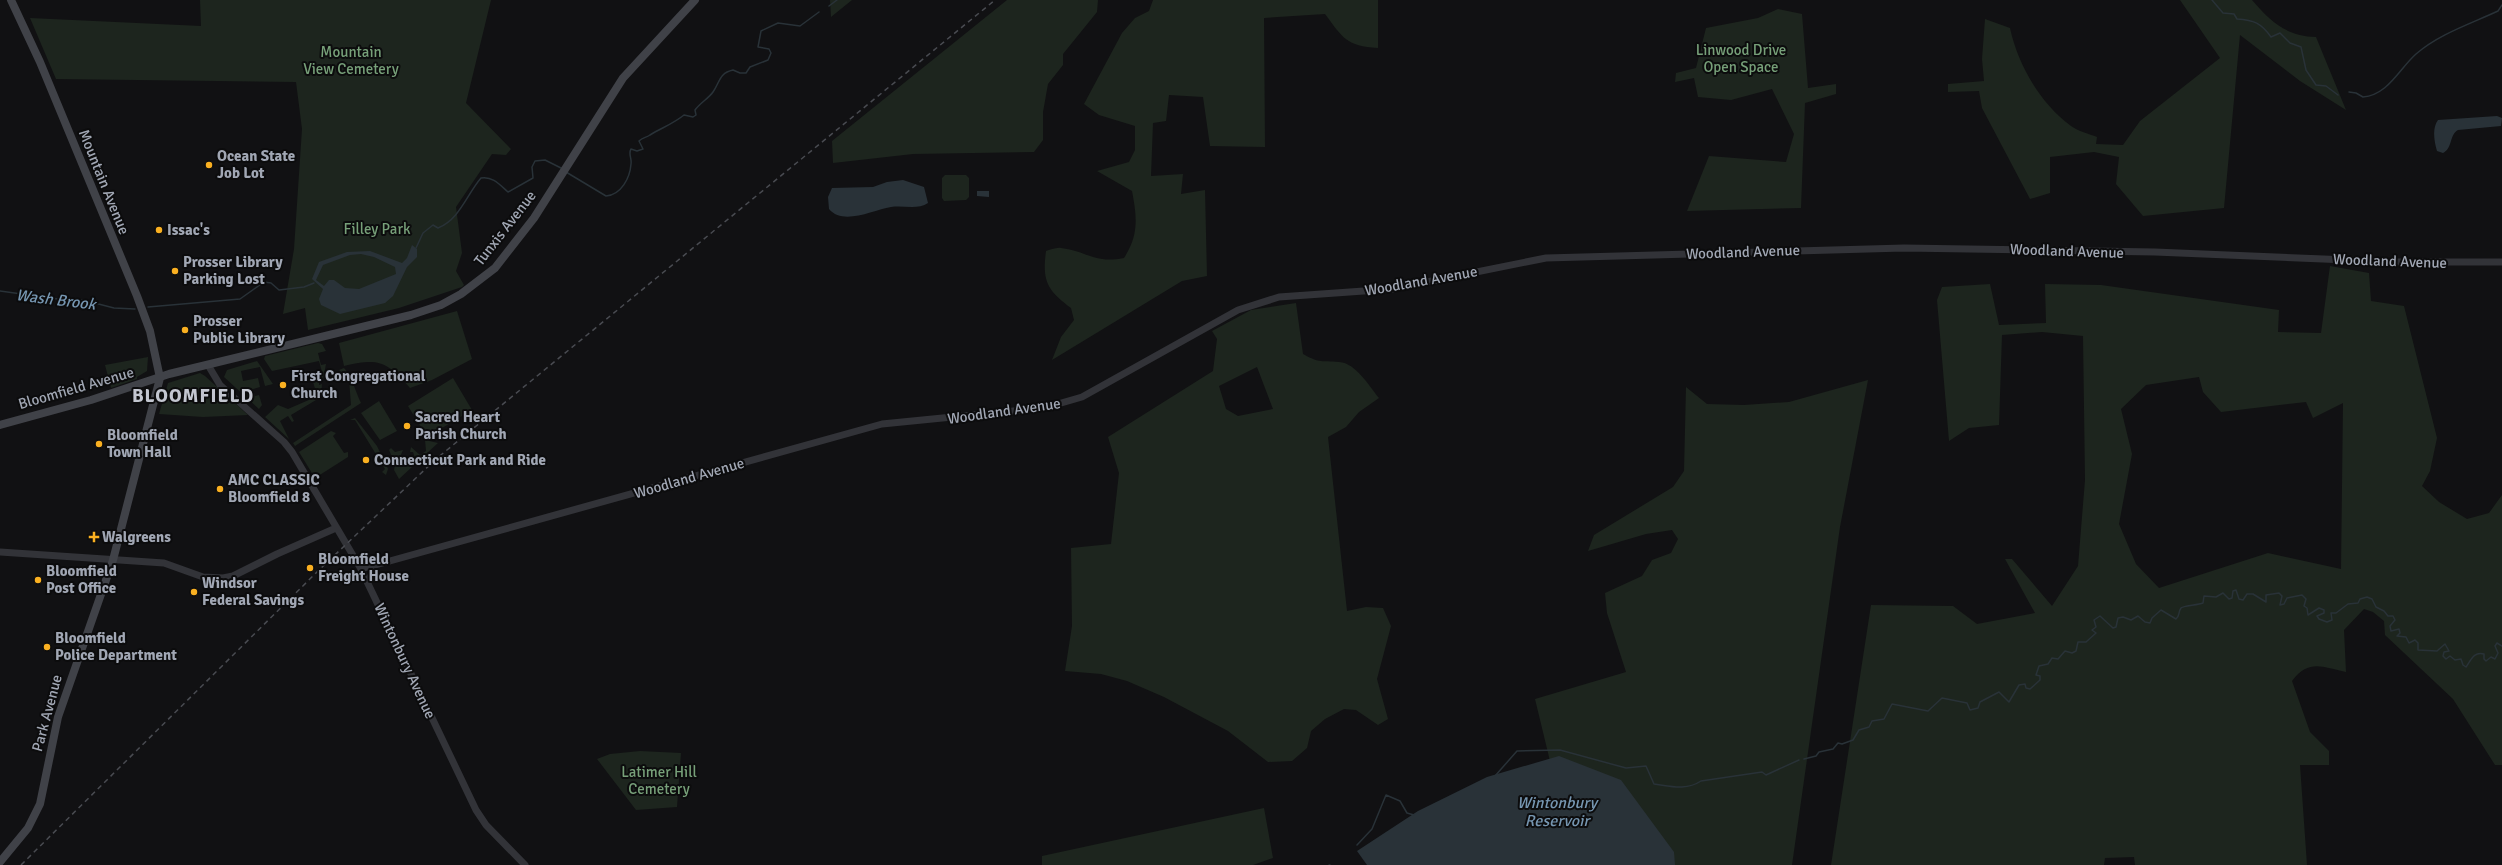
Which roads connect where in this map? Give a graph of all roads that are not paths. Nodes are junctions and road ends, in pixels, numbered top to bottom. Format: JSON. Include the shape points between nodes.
{"nodes":[{"id":1,"x":12,"y":0,"type":"edge"},
{"id":2,"x":695,"y":0,"type":"edge"},
{"id":3,"x":2502,"y":262,"type":"edge"},
{"id":4,"x":208,"y":365,"type":"junction"},
{"id":5,"x":160,"y":378,"type":"junction"},
{"id":6,"x":0,"y":425,"type":"edge"},
{"id":7,"x":336,"y":528,"type":"junction"},
{"id":8,"x":0,"y":552,"type":"edge"},
{"id":9,"x":113,"y":560,"type":"junction"},
{"id":10,"x":361,"y":569,"type":"junction"},
{"id":11,"x":0,"y":862,"type":"edge"},
{"id":12,"x":525,"y":865,"type":"edge"}],
"edges":[{"from":1,"to":5,"type":"main road","name":"Mountain Avenue","via":[[137,296],[150,331]]},
{"from":2,"to":4,"type":"main road","name":"Tunxis Avenue","via":[[623,78],[534,218],[495,268],[461,294],[441,305],[411,315]]},
{"from":3,"to":10,"type":"street","name":"Woodland Avenue","via":[[2396,262],[2154,252],[1904,248],[1546,258],[1392,289],[1279,297],[1238,310],[1082,397],[1064,403],[980,416],[882,424]]},
{"from":4,"to":5,"type":"main road","name":"Tunxis Avenue"},
{"from":4,"to":7,"type":"street","name":"Wintonbury Avenue","via":[[220,385],[284,442]]},
{"from":5,"to":6,"type":"main road","name":"Bloomfield Avenue"},
{"from":5,"to":9,"type":"main road","name":"Park Avenue"},
{"from":7,"to":9,"type":"street","via":[[233,576],[223,578],[203,577],[164,563]]},
{"from":7,"to":10,"type":"street","name":"Wintonbury Avenue"},
{"from":8,"to":9,"type":"street"},
{"from":9,"to":11,"type":"main road","name":"Park Avenue","via":[[60,708],[40,804],[28,828]]},
{"from":10,"to":12,"type":"street","name":"Wintonbury Avenue","via":[[476,810],[486,825]]}]}
